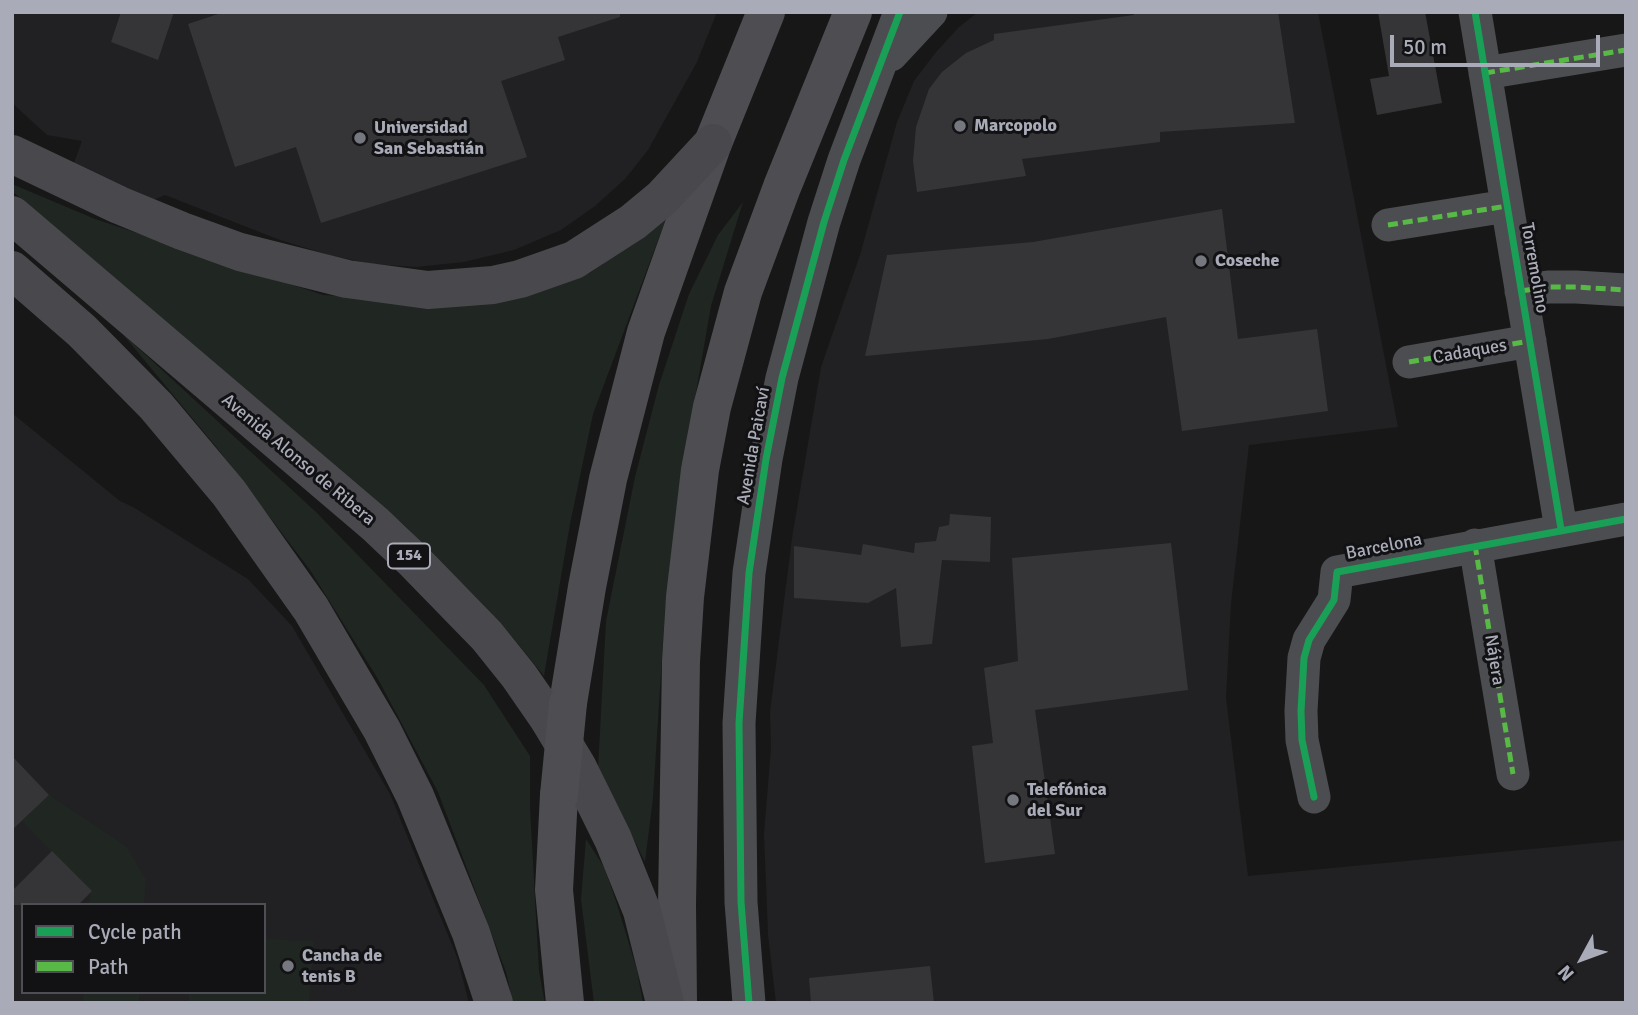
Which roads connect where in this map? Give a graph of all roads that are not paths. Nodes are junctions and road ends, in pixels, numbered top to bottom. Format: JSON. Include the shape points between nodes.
{"nodes":[{"id":1,"x":766,"y":12,"type":"edge"},
{"id":2,"x":853,"y":12,"type":"edge"},
{"id":3,"x":900,"y":12,"type":"edge"},
{"id":4,"x":931,"y":12,"type":"edge"},
{"id":5,"x":1475,"y":12,"type":"edge"},
{"id":6,"x":1626,"y":50,"type":"edge"},
{"id":7,"x":1485,"y":73,"type":"junction"},
{"id":8,"x":877,"y":74,"type":"junction"},
{"id":9,"x":713,"y":143,"type":"junction"},
{"id":10,"x":12,"y":154,"type":"edge"},
{"id":11,"x":1507,"y":206,"type":"junction"},
{"id":12,"x":12,"y":215,"type":"edge"},
{"id":13,"x":1388,"y":225,"type":"dead end"},
{"id":14,"x":12,"y":270,"type":"edge"},
{"id":15,"x":1626,"y":290,"type":"edge"},
{"id":16,"x":1521,"y":291,"type":"junction"},
{"id":17,"x":1530,"y":341,"type":"junction"},
{"id":18,"x":1409,"y":362,"type":"dead end"},
{"id":19,"x":1626,"y":519,"type":"edge"},
{"id":20,"x":1561,"y":529,"type":"junction"},
{"id":21,"x":1475,"y":545,"type":"junction"},
{"id":22,"x":1513,"y":774,"type":"dead end"},
{"id":23,"x":1314,"y":797,"type":"dead end"},
{"id":24,"x":494,"y":1003,"type":"edge"},
{"id":25,"x":565,"y":1003,"type":"edge"},
{"id":26,"x":665,"y":1003,"type":"edge"},
{"id":27,"x":678,"y":1003,"type":"edge"},
{"id":28,"x":749,"y":1003,"type":"edge"}],
"edges":[{"from":1,"to":9,"type":"main road"},
{"from":2,"to":27,"type":"main road","via":[[743,292],[700,470],[680,673]]},
{"from":3,"to":8,"type":"street","name":"Avenida Paicaví"},
{"from":4,"to":8,"type":"street"},
{"from":5,"to":7,"type":"street","name":"Torremolino"},
{"from":6,"to":7,"type":"street"},
{"from":7,"to":11,"type":"street","name":"Torremolino"},
{"from":8,"to":28,"type":"street","name":"Avenida Paicaví","via":[[844,160],[802,300],[766,459],[749,573],[738,798]]},
{"from":9,"to":10,"type":"highway","via":[[653,206],[574,260],[493,285],[428,290],[347,279],[240,251],[119,205]]},
{"from":9,"to":25,"type":"main road","bridge":true,"via":[[646,332],[596,535],[568,703],[559,795],[554,890]]},
{"from":11,"to":13,"type":"street"},
{"from":11,"to":16,"type":"street","name":"Torremolino"},
{"from":12,"to":26,"type":"highway","name":"Avenida Alonso de Ribera","number":"154","via":[[375,524],[487,636],[548,718],[613,839],[642,911]]},
{"from":14,"to":24,"type":"highway","via":[[82,331],[156,406],[229,493],[311,609],[383,730],[415,796]]},
{"from":15,"to":16,"type":"street","via":[[1576,286]]},
{"from":16,"to":17,"type":"street","name":"Torremolino"},
{"from":17,"to":18,"type":"street","name":"Cadaques"},
{"from":17,"to":20,"type":"street","name":"Torremolino"},
{"from":19,"to":20,"type":"street","name":"Barcelona"},
{"from":20,"to":21,"type":"street","name":"Barcelona"},
{"from":21,"to":22,"type":"street","name":"Nájera"},
{"from":21,"to":23,"type":"street","name":"Barcelona","via":[[1337,572],[1334,600],[1309,640],[1304,658],[1303,740]]}]}
